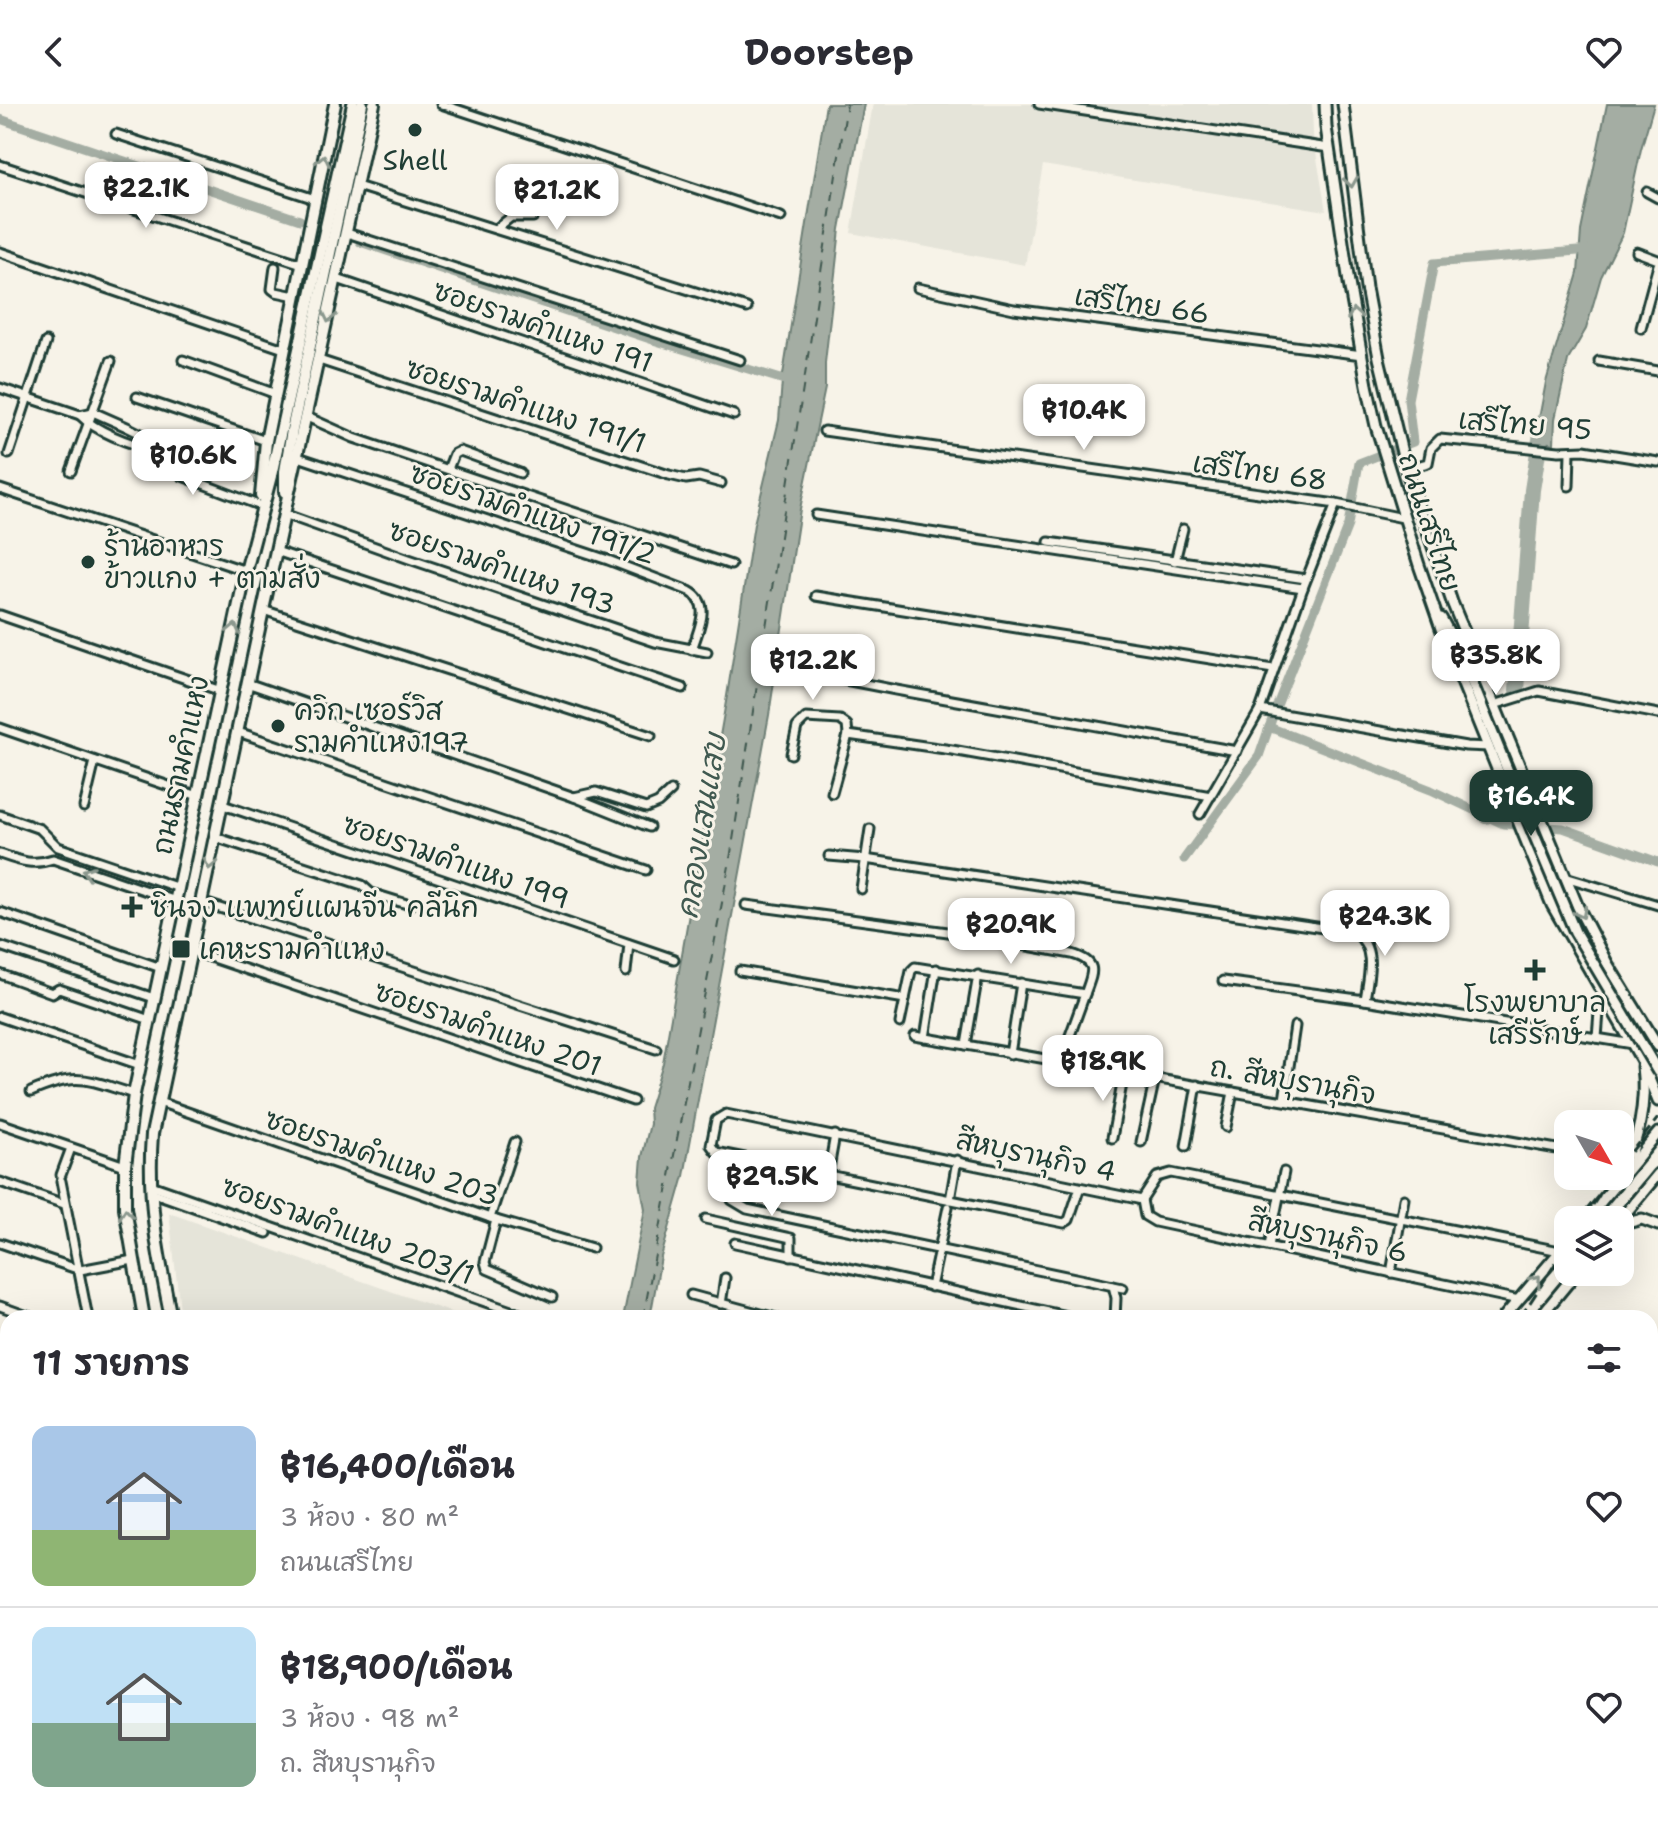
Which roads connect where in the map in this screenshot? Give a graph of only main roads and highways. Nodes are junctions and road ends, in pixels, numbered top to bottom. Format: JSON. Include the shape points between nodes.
{"nodes":[{"id":1,"x":335,"y":104,"type":"edge"},
{"id":2,"x":353,"y":104,"type":"edge"},
{"id":3,"x":362,"y":104,"type":"edge"},
{"id":4,"x":374,"y":104,"type":"edge"},
{"id":5,"x":1325,"y":104,"type":"edge"},
{"id":6,"x":1343,"y":104,"type":"edge"},
{"id":7,"x":350,"y":139,"type":"junction"},
{"id":8,"x":261,"y":506,"type":"junction"},
{"id":9,"x":284,"y":514,"type":"junction"},
{"id":10,"x":1434,"y":607,"type":"junction"},
{"id":11,"x":1599,"y":947,"type":"junction"},
{"id":12,"x":1580,"y":956,"type":"junction"},
{"id":13,"x":1658,"y":1046,"type":"edge"},
{"id":14,"x":1641,"y":1059,"type":"junction"},
{"id":15,"x":1658,"y":1072,"type":"edge"},
{"id":16,"x":1658,"y":1101,"type":"edge"},
{"id":17,"x":1658,"y":1133,"type":"edge"},
{"id":18,"x":1634,"y":1142,"type":"edge"},
{"id":19,"x":1634,"y":1162,"type":"edge"},
{"id":20,"x":1658,"y":1174,"type":"edge"},
{"id":21,"x":1611,"y":1190,"type":"edge"},
{"id":22,"x":1598,"y":1206,"type":"edge"},
{"id":23,"x":1633,"y":1206,"type":"edge"},
{"id":24,"x":1634,"y":1220,"type":"edge"},
{"id":25,"x":1658,"y":1225,"type":"edge"},
{"id":26,"x":1554,"y":1258,"type":"edge"},
{"id":27,"x":1565,"y":1286,"type":"edge"},
{"id":28,"x":142,"y":1310,"type":"edge"},
{"id":29,"x":169,"y":1310,"type":"edge"},
{"id":30,"x":1510,"y":1310,"type":"edge"},
{"id":31,"x":1546,"y":1310,"type":"edge"}],
"edges":[{"from":8,"to":1,"type":"main road","name":"ถนนรามคำแหง","one_way":true,"via":[[266,441]]},
{"from":2,"to":7,"type":"main road","name":"ถนนรามคำแหง"},
{"from":3,"to":7,"type":"main road","name":"ถนนรามคำแหง"},
{"from":4,"to":9,"type":"main road","name":"ถนนรามคำแหง","one_way":true},
{"from":10,"to":5,"type":"main road","name":"ถนนเสรีไทย","one_way":true,"via":[[1382,445],[1362,355]]},
{"from":6,"to":11,"type":"main road","name":"ถนนเสรีไทย","one_way":true,"via":[[1366,288],[1405,467],[1494,705]]},
{"from":7,"to":8,"type":"main road","name":"ถนนรามคำแหง"},
{"from":7,"to":9,"type":"main road","name":"ถนนรามคำแหง","via":[[292,430]]},
{"from":28,"to":8,"type":"main road","name":"ถนนรามคำแหง","one_way":true,"via":[[125,1208],[134,1094]]},
{"from":9,"to":29,"type":"main road","name":"ถนนรามคำแหง","one_way":true,"via":[[152,1134],[153,1229]]},
{"from":10,"to":12,"type":"main road","name":"ถนนเสรีไทย","via":[[1558,918]]},
{"from":10,"to":15,"type":"main road","bridge":true,"via":[[1461,655],[1569,919]]},
{"from":11,"to":12,"type":"main road","via":[[1591,957]]},
{"from":11,"to":13,"type":"main road","name":"ถนนเสรีไทย"},
{"from":12,"to":14,"type":"main road","name":"ถนนเสรีไทย"},
{"from":14,"to":16,"type":"main road","name":"ถนนเสรีไทย"},
{"from":14,"to":18,"type":"main road","via":[[1644,1102]]},
{"from":17,"to":19,"type":"main road"},
{"from":20,"to":23,"type":"main road"},
{"from":21,"to":22,"type":"main road"},
{"from":24,"to":25,"type":"main road"},
{"from":30,"to":26,"type":"main road","one_way":true},
{"from":27,"to":31,"type":"main road"}]}
